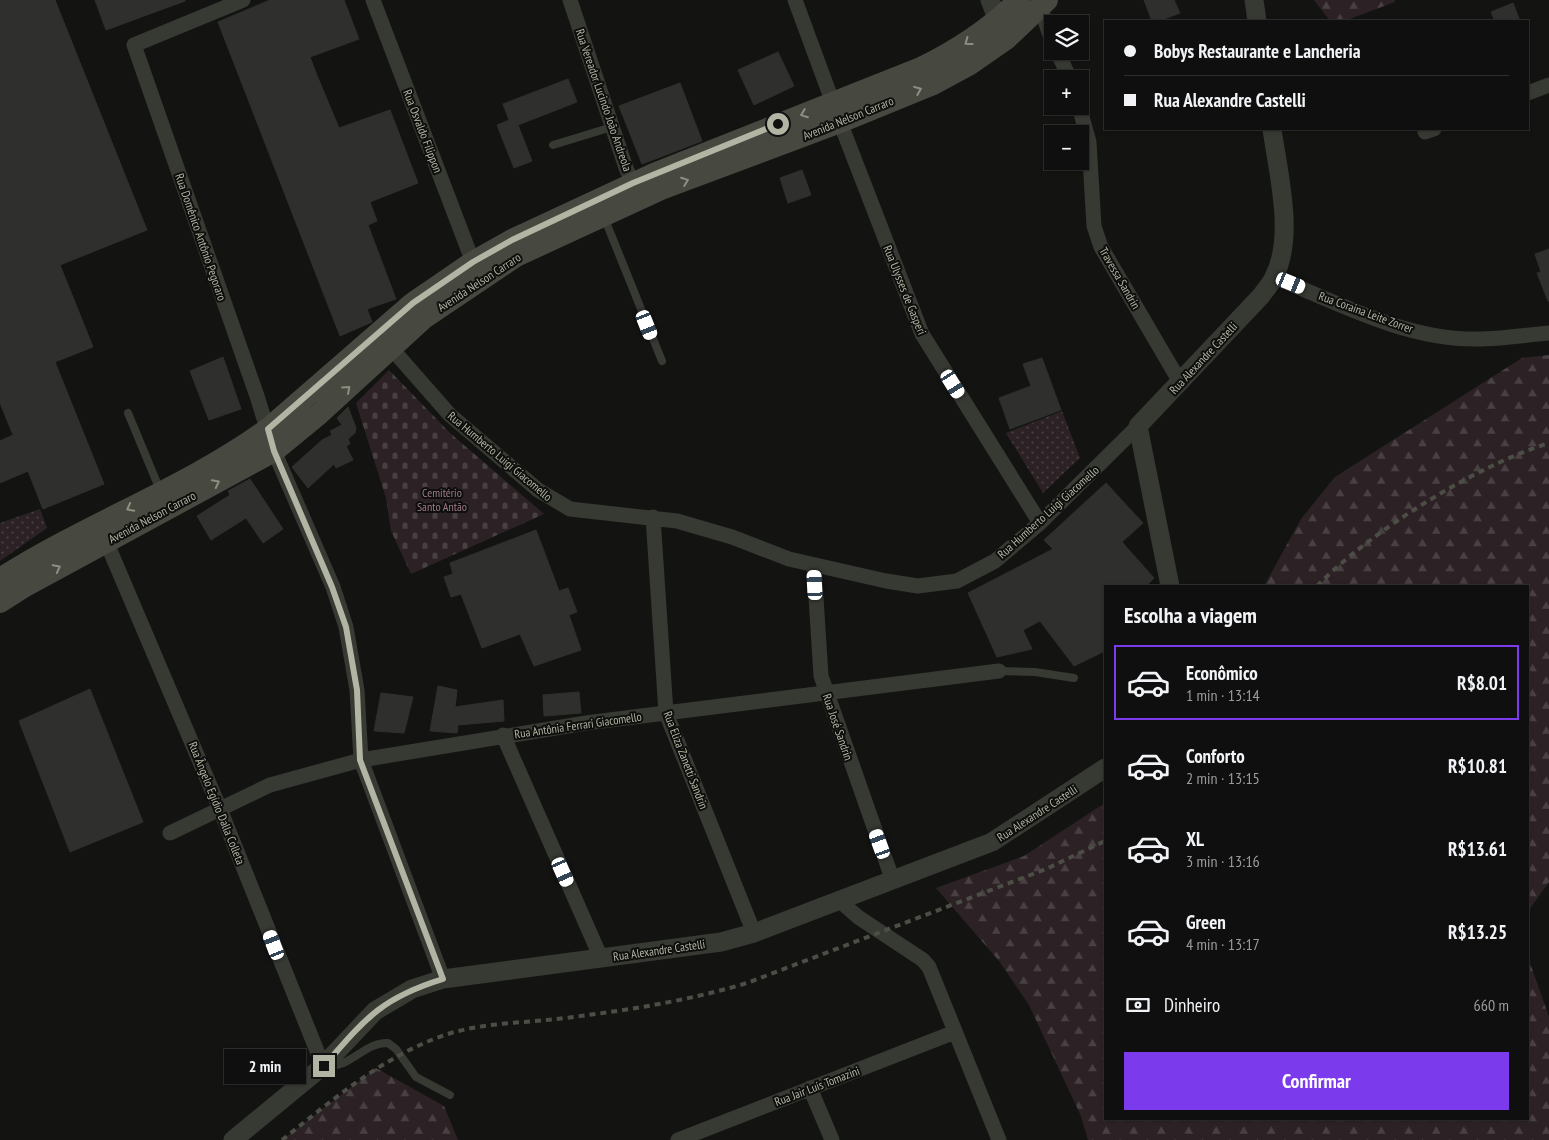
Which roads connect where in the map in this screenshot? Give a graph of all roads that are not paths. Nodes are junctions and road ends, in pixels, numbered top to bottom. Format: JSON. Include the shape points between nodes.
{"nodes":[{"id":1,"x":243,"y":0,"type":"edge"},
{"id":2,"x":374,"y":0,"type":"edge"},
{"id":3,"x":570,"y":0,"type":"edge"},
{"id":4,"x":795,"y":0,"type":"edge"},
{"id":5,"x":1254,"y":0,"type":"edge"},
{"id":6,"x":1036,"y":2,"type":"edge"},
{"id":7,"x":221,"y":4,"type":"edge"},
{"id":8,"x":998,"y":20,"type":"edge"},
{"id":9,"x":1257,"y":20,"type":"edge"},
{"id":10,"x":1044,"y":22,"type":"edge"},
{"id":11,"x":1549,"y":85,"type":"edge"},
{"id":12,"x":1529,"y":93,"type":"edge"},
{"id":13,"x":837,"y":112,"type":"junction"},
{"id":14,"x":1082,"y":115,"type":"edge"},
{"id":15,"x":612,"y":127,"type":"junction"},
{"id":16,"x":1272,"y":130,"type":"edge"},
{"id":17,"x":553,"y":145,"type":"dead end"},
{"id":18,"x":637,"y":191,"type":"junction"},
{"id":19,"x":603,"y":216,"type":"junction"},
{"id":20,"x":563,"y":224,"type":"junction"},
{"id":21,"x":477,"y":270,"type":"junction"},
{"id":22,"x":1274,"y":277,"type":"junction"},
{"id":23,"x":1549,"y":333,"type":"edge"},
{"id":24,"x":384,"y":340,"type":"junction"},
{"id":25,"x":662,"y":361,"type":"dead end"},
{"id":26,"x":1180,"y":382,"type":"junction"},
{"id":27,"x":128,"y":413,"type":"dead end"},
{"id":28,"x":1138,"y":426,"type":"junction"},
{"id":29,"x":268,"y":429,"type":"junction"},
{"id":30,"x":274,"y":451,"type":"junction"},
{"id":31,"x":166,"y":499,"type":"junction"},
{"id":32,"x":653,"y":517,"type":"junction"},
{"id":33,"x":1040,"y":523,"type":"junction"},
{"id":34,"x":103,"y":533,"type":"junction"},
{"id":35,"x":814,"y":566,"type":"junction"},
{"id":36,"x":12,"y":579,"type":"edge"},
{"id":37,"x":1170,"y":585,"type":"edge"},
{"id":38,"x":0,"y":602,"type":"edge"},
{"id":39,"x":999,"y":671,"type":"joint"},
{"id":40,"x":1074,"y":678,"type":"dead end"},
{"id":41,"x":826,"y":693,"type":"junction"},
{"id":42,"x":666,"y":713,"type":"junction"},
{"id":43,"x":503,"y":735,"type":"junction"},
{"id":44,"x":360,"y":760,"type":"junction"},
{"id":45,"x":1104,"y":769,"type":"edge"},
{"id":46,"x":220,"y":809,"type":"junction"},
{"id":47,"x":170,"y":833,"type":"dead end"},
{"id":48,"x":893,"y":881,"type":"junction"},
{"id":49,"x":840,"y":901,"type":"junction"},
{"id":50,"x":754,"y":934,"type":"junction"},
{"id":51,"x":601,"y":958,"type":"junction"},
{"id":52,"x":443,"y":979,"type":"junction"},
{"id":53,"x":955,"y":1032,"type":"junction"},
{"id":54,"x":324,"y":1066,"type":"junction"},
{"id":55,"x":810,"y":1088,"type":"junction"},
{"id":56,"x":450,"y":1094,"type":"dead end"},
{"id":57,"x":233,"y":1140,"type":"edge"},
{"id":58,"x":678,"y":1140,"type":"edge"},
{"id":59,"x":832,"y":1140,"type":"edge"},
{"id":60,"x":999,"y":1140,"type":"edge"}],
"edges":[{"from":1,"to":7,"type":"street"},
{"from":2,"to":21,"type":"street","name":"Rua Osvaldo Filippon"},
{"from":3,"to":15,"type":"street","name":"Rua Vereador Lucindo João Andreola"},
{"from":4,"to":13,"type":"street","name":"Rua Ulysses de Gasperi"},
{"from":5,"to":9,"type":"street"},
{"from":6,"to":8,"type":"main road","name":"Avenida Nelson Carraro"},
{"from":6,"to":10,"type":"street"},
{"from":7,"to":29,"type":"street","name":"Rua Domênico Antônio Pegoraro","via":[[134,45]]},
{"from":8,"to":13,"type":"main road","name":"Avenida Nelson Carraro","via":[[959,49]]},
{"from":11,"to":12,"type":"street"},
{"from":13,"to":18,"type":"main road","name":"Avenida Nelson Carraro"},
{"from":13,"to":33,"type":"street","name":"Rua Ulysses de Gasperi","via":[[922,334]]},
{"from":14,"to":26,"type":"street","name":"Travessa Sandrin","via":[[1089,142],[1094,226],[1101,247]]},
{"from":15,"to":17,"type":"lane"},
{"from":15,"to":18,"type":"street","name":"Rua Vereador Lucindo João Andreola"},
{"from":16,"to":22,"type":"street","name":"Rua Alexandre Castelli","via":[[1284,216],[1282,251]]},
{"from":18,"to":19,"type":"main road","name":"Avenida Nelson Carraro"},
{"from":18,"to":20,"type":"main road","name":"Avenida Nelson Carraro"},
{"from":19,"to":20,"type":"main road","name":"Avenida Nelson Carraro"},
{"from":19,"to":25,"type":"lane"},
{"from":20,"to":21,"type":"main road","name":"Avenida Nelson Carraro"},
{"from":21,"to":24,"type":"main road","name":"Avenida Nelson Carraro","via":[[419,310]]},
{"from":22,"to":23,"type":"street","name":"Rua Coraina Leite Zorrer","via":[[1372,317],[1420,332],[1476,339]]},
{"from":22,"to":26,"type":"street","name":"Rua Alexandre Castelli","via":[[1261,296]]},
{"from":24,"to":29,"type":"main road","name":"Avenida Nelson Carraro"},
{"from":30,"to":24,"type":"main road","name":"Avenida Nelson Carraro","one_way":true,"via":[[319,414]]},
{"from":24,"to":32,"type":"street","name":"Rua Humberto Luigi Giacomello","via":[[450,415],[555,502],[584,512]]},
{"from":26,"to":28,"type":"street","name":"Rua Alexandre Castelli"},
{"from":27,"to":31,"type":"lane"},
{"from":28,"to":33,"type":"street","name":"Rua Humberto Luigi Giacomello"},
{"from":28,"to":37,"type":"street"},
{"from":29,"to":30,"type":"street","name":"Rua Domênico Antônio Pegoraro"},
{"from":29,"to":31,"type":"main road","name":"Avenida Nelson Carraro"},
{"from":31,"to":30,"type":"main road","name":"Avenida Nelson Carraro","one_way":true},
{"from":30,"to":44,"type":"street","name":"Rua Domênico Antônio Pegoraro","via":[[325,569],[346,627],[357,690]]},
{"from":31,"to":34,"type":"main road","name":"Avenida Nelson Carraro"},
{"from":32,"to":35,"type":"street","name":"Rua Humberto Luigi Giacomello","via":[[699,527]]},
{"from":32,"to":42,"type":"street","name":"Rua Eliza Zanetti Sandrin"},
{"from":33,"to":35,"type":"street","name":"Rua Humberto Luigi Giacomello","via":[[989,565],[957,581],[918,586]]},
{"from":34,"to":36,"type":"main road","name":"Avenida Nelson Carraro"},
{"from":34,"to":46,"type":"street","name":"Rua Ângelo Egídio Dalla Colleta"},
{"from":35,"to":41,"type":"street","name":"Rua José Sandrin","via":[[821,676]]},
{"from":36,"to":38,"type":"main road","name":"Avenida Nelson Carraro"},
{"from":39,"to":40,"type":"lane"},
{"from":39,"to":41,"type":"street","name":"Rua Antônia Ferrari Giacomello"},
{"from":41,"to":42,"type":"street","name":"Rua Antônia Ferrari Giacomello"},
{"from":41,"to":48,"type":"street","name":"Rua José Sandrin"},
{"from":42,"to":43,"type":"street","name":"Rua Antônia Ferrari Giacomello"},
{"from":42,"to":50,"type":"street","name":"Rua Eliza Zanetti Sandrin"},
{"from":43,"to":44,"type":"street","name":"Rua Antônia Ferrari Giacomello"},
{"from":43,"to":51,"type":"street"},
{"from":44,"to":46,"type":"street","name":"Rua Antônia Ferrari Giacomello","via":[[270,785]]},
{"from":44,"to":52,"type":"street","name":"Rua Domênico Antônio Pegoraro"},
{"from":45,"to":48,"type":"street","name":"Rua Alexandre Castelli","via":[[992,842]]},
{"from":46,"to":47,"type":"street","name":"Rua Antônia Ferrari Giacomello"},
{"from":46,"to":54,"type":"street","name":"Rua Ângelo Egídio Dalla Colleta"},
{"from":48,"to":49,"type":"street","name":"Rua Alexandre Castelli"},
{"from":49,"to":50,"type":"street","name":"Rua Alexandre Castelli"},
{"from":49,"to":53,"type":"street","via":[[923,960],[929,967]]},
{"from":50,"to":51,"type":"street","name":"Rua Alexandre Castelli","via":[[721,942]]},
{"from":51,"to":52,"type":"street","name":"Rua Alexandre Castelli"},
{"from":52,"to":54,"type":"street","name":"Rua Alexandre Castelli","via":[[412,989],[375,1011]]},
{"from":53,"to":55,"type":"street","name":"Rua Jair Luís Tomazini"},
{"from":53,"to":60,"type":"street"},
{"from":54,"to":56,"type":"lane","via":[[340,1066],[374,1044],[388,1043],[416,1077]]},
{"from":54,"to":57,"type":"street","name":"Rua Alexandre Castelli"},
{"from":55,"to":58,"type":"street","name":"Rua Jair Luís Tomazini"},
{"from":55,"to":59,"type":"street"}]}
